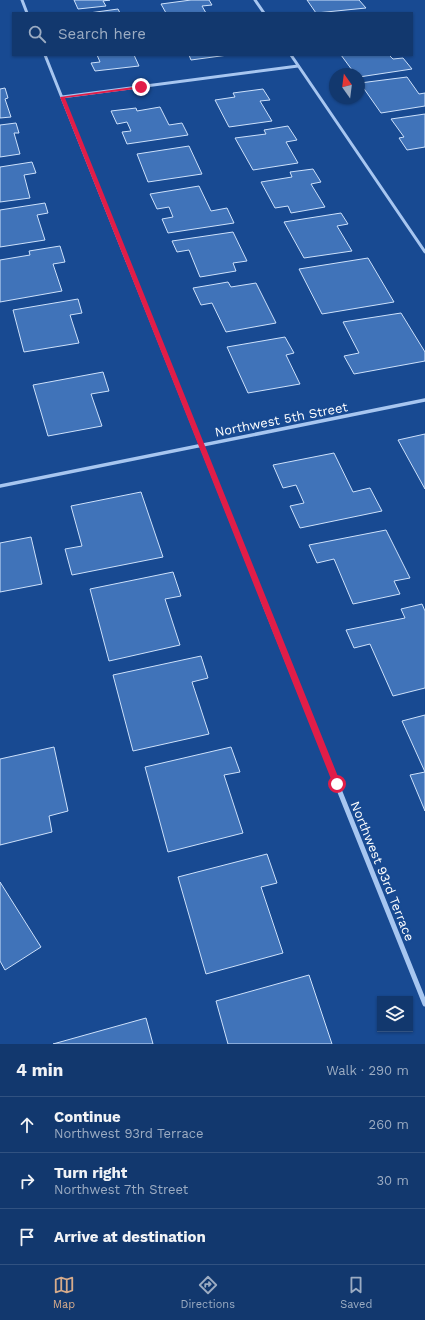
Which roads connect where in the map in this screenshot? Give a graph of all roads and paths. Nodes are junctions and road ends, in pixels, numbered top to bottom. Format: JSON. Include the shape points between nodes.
{"nodes":[{"id":1,"x":22,"y":0,"type":"edge"},
{"id":2,"x":255,"y":0,"type":"edge"},
{"id":3,"x":27,"y":12,"type":"edge"},
{"id":4,"x":263,"y":12,"type":"edge"},
{"id":5,"x":45,"y":56,"type":"edge"},
{"id":6,"x":292,"y":56,"type":"edge"},
{"id":7,"x":298,"y":66,"type":"junction"},
{"id":8,"x":62,"y":97,"type":"junction"},
{"id":9,"x":425,"y":252,"type":"edge"},
{"id":10,"x":425,"y":400,"type":"edge"},
{"id":11,"x":202,"y":446,"type":"junction"},
{"id":12,"x":0,"y":486,"type":"edge"},
{"id":13,"x":425,"y":1004,"type":"edge"}],
"edges":[{"from":1,"to":3,"type":"street"},
{"from":2,"to":4,"type":"street"},
{"from":5,"to":8,"type":"street","name":"Northwest 93rd Terrace"},
{"from":6,"to":7,"type":"street"},
{"from":7,"to":8,"type":"street"},
{"from":7,"to":9,"type":"street"},
{"from":8,"to":11,"type":"street","name":"Northwest 93rd Terrace"},
{"from":10,"to":11,"type":"street","name":"Northwest 5th Street"},
{"from":11,"to":12,"type":"street","name":"Northwest 5th Street"},
{"from":11,"to":13,"type":"street","name":"Northwest 93rd Terrace"}]}
